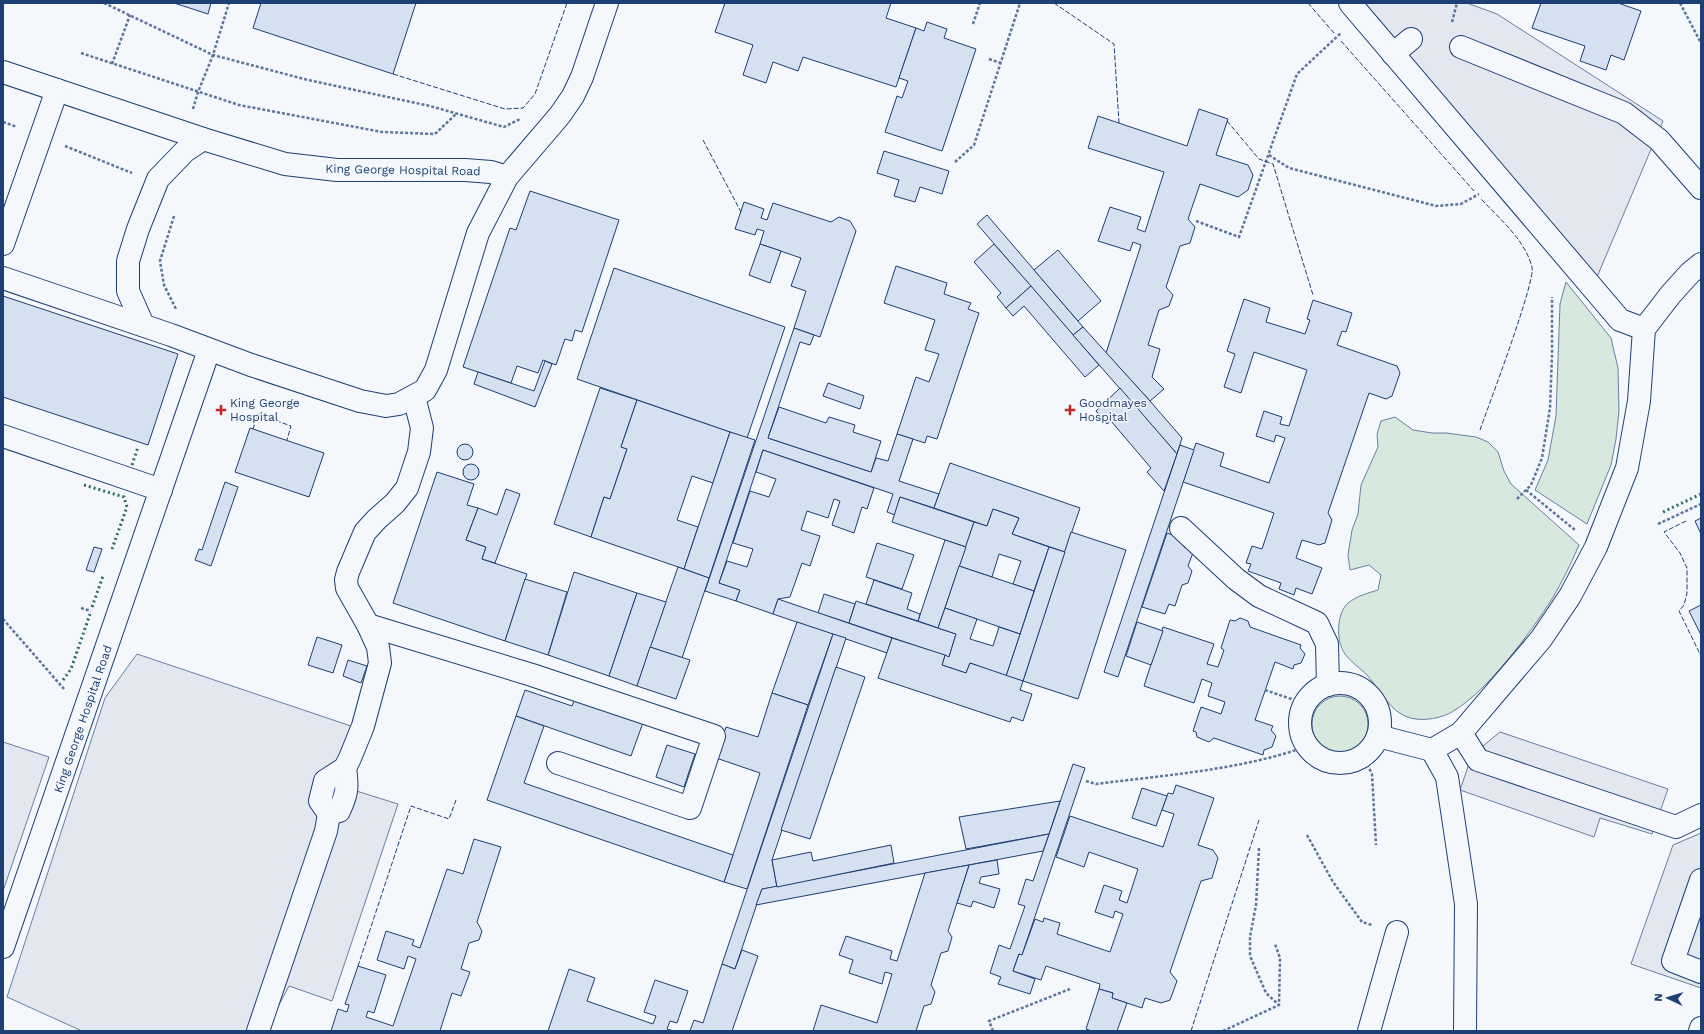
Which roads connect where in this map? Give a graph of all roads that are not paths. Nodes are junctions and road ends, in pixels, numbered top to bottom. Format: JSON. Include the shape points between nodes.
{"nodes":[{"id":1,"x":607,"y":3,"type":"edge"},
{"id":2,"x":1350,"y":3,"type":"edge"},
{"id":3,"x":1411,"y":39,"type":"dead end"},
{"id":4,"x":1461,"y":47,"type":"dead end"},
{"id":5,"x":1393,"y":54,"type":"junction"},
{"id":6,"x":3,"y":72,"type":"edge"},
{"id":7,"x":57,"y":90,"type":"junction"},
{"id":8,"x":203,"y":140,"type":"junction"},
{"id":9,"x":507,"y":177,"type":"junction"},
{"id":10,"x":1701,"y":188,"type":"edge"},
{"id":11,"x":3,"y":244,"type":"edge"},
{"id":12,"x":1701,"y":264,"type":"edge"},
{"id":13,"x":3,"y":278,"type":"edge"},
{"id":14,"x":143,"y":325,"type":"junction"},
{"id":15,"x":1644,"y":329,"type":"junction"},
{"id":16,"x":209,"y":350,"type":"junction"},
{"id":17,"x":414,"y":397,"type":"junction"},
{"id":18,"x":3,"y":436,"type":"edge"},
{"id":19,"x":161,"y":490,"type":"junction"},
{"id":20,"x":1181,"y":528,"type":"dead end"},
{"id":21,"x":368,"y":625,"type":"junction"},
{"id":22,"x":1328,"y":685,"type":"junction"},
{"id":23,"x":1461,"y":733,"type":"junction"},
{"id":24,"x":1378,"y":736,"type":"junction"},
{"id":25,"x":1432,"y":750,"type":"junction"},
{"id":26,"x":558,"y":764,"type":"dead end"},
{"id":27,"x":1701,"y":814,"type":"edge"},
{"id":28,"x":1701,"y":880,"type":"edge"},
{"id":29,"x":1397,"y":932,"type":"road end"},
{"id":30,"x":3,"y":947,"type":"edge"},
{"id":31,"x":1701,"y":972,"type":"edge"},
{"id":32,"x":1701,"y":1028,"type":"edge"},
{"id":33,"x":258,"y":1031,"type":"edge"},
{"id":34,"x":1369,"y":1031,"type":"edge"},
{"id":35,"x":1465,"y":1031,"type":"edge"},
{"id":36,"x":1700,"y":1031,"type":"edge"}],
"edges":[{"from":1,"to":9,"type":"lane","via":[[573,96]]},
{"from":2,"to":5,"type":"lane"},
{"from":3,"to":5,"type":"lane"},
{"from":4,"to":10,"type":"lane","via":[[1624,113],[1659,140]]},
{"from":5,"to":15,"type":"lane","via":[[1527,197],[1620,320]]},
{"from":6,"to":7,"type":"lane","name":"King George Hospital Road"},
{"from":7,"to":8,"type":"lane","name":"King George Hospital Road"},
{"from":7,"to":11,"type":"lane"},
{"from":8,"to":9,"type":"lane","name":"King George Hospital Road","via":[[285,164],[337,170],[465,170],[491,172]]},
{"from":8,"to":14,"type":"lane","via":[[185,151],[158,178],[136,236],[128,261],[128,291]]},
{"from":9,"to":17,"type":"lane","via":[[478,233],[436,370],[424,390]]},
{"from":12,"to":15,"type":"lane","via":[[1671,294]]},
{"from":13,"to":14,"type":"lane"},
{"from":14,"to":16,"type":"lane"},
{"from":15,"to":23,"type":"lane","via":[[1639,401],[1626,468],[1596,547],[1570,596],[1541,639]]},
{"from":16,"to":17,"type":"lane","via":[[360,401],[386,406],[399,404]]},
{"from":16,"to":19,"type":"lane","name":"King George Hospital Road"},
{"from":17,"to":21,"type":"lane","via":[[422,428],[419,452],[407,488],[365,532],[346,580],[347,588]]},
{"from":18,"to":19,"type":"lane"},
{"from":19,"to":30,"type":"lane","name":"King George Hospital Road"},
{"from":20,"to":22,"type":"lane","via":[[1236,579],[1259,596],[1317,623],[1327,644]]},
{"from":21,"to":26,"type":"lane","via":[[532,675],[714,736],[690,808]]},
{"from":21,"to":33,"type":"lane","via":[[378,647],[380,663],[363,726],[345,768],[325,781],[320,800],[329,814],[323,842]]},
{"from":22,"to":24,"type":"lane","via":[[1353,686],[1364,691],[1373,700],[1380,724]]},
{"from":22,"to":24,"type":"lane","via":[[1319,690],[1301,714],[1302,736],[1316,755],[1328,761],[1352,762],[1372,747]]},
{"from":23,"to":25,"type":"lane"},
{"from":23,"to":27,"type":"lane","via":[[1478,760],[1676,827]]},
{"from":24,"to":25,"type":"lane"},
{"from":25,"to":35,"type":"lane","via":[[1448,777],[1466,904]]},
{"from":28,"to":31,"type":"lane","via":[[1673,961]]},
{"from":29,"to":34,"type":"lane"},
{"from":32,"to":36,"type":"lane"}]}
